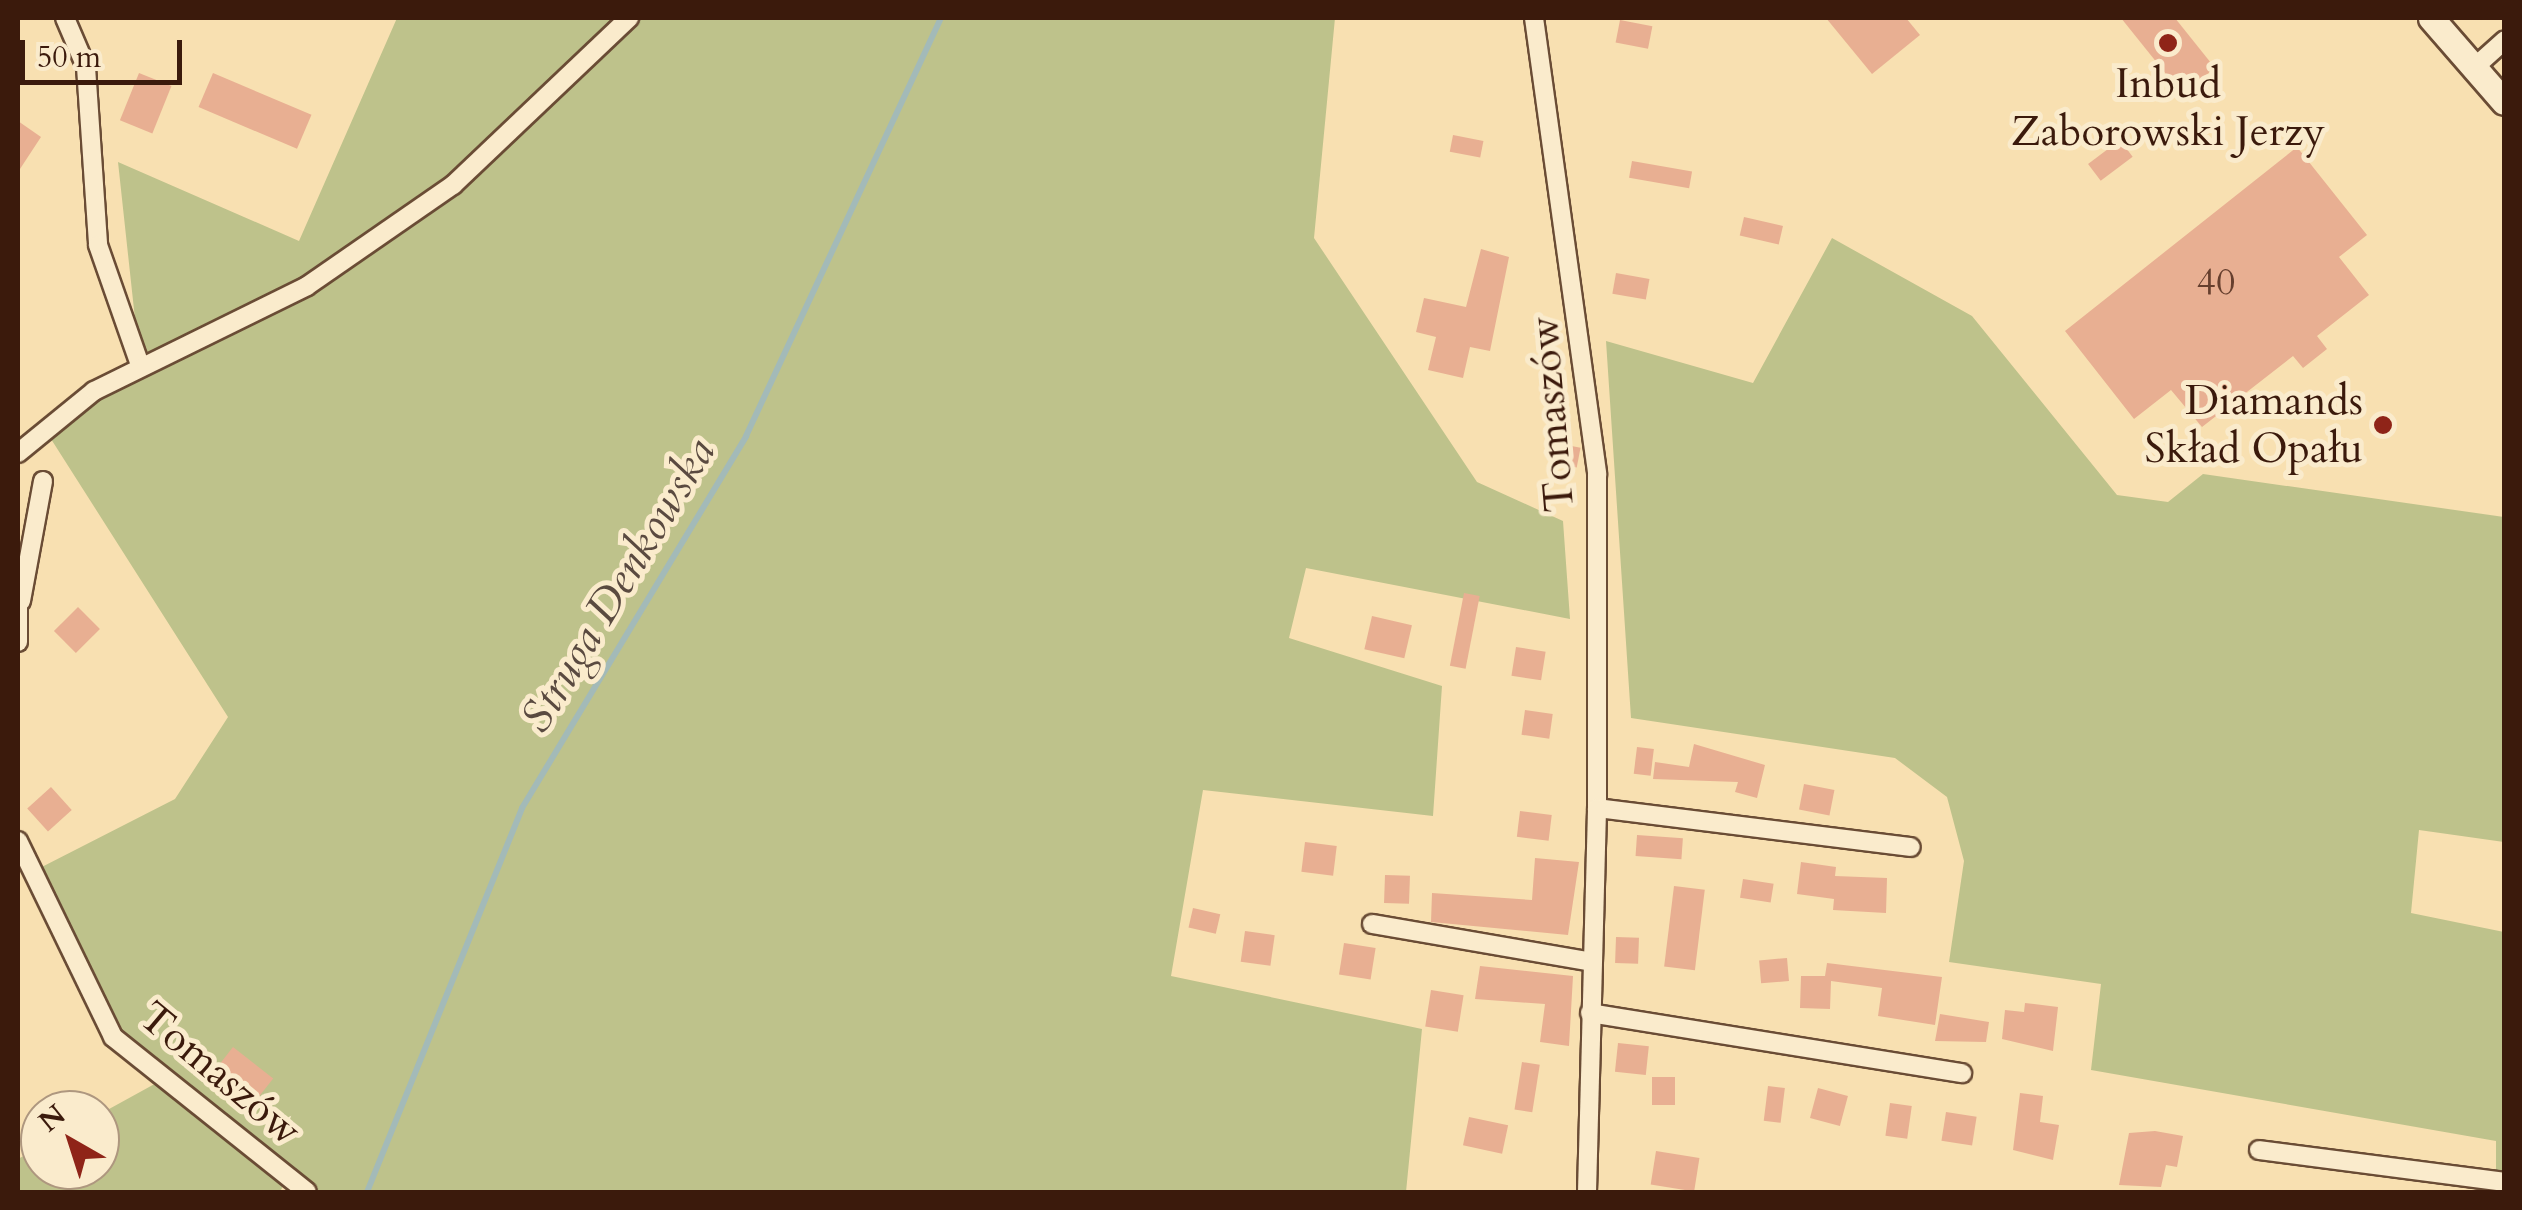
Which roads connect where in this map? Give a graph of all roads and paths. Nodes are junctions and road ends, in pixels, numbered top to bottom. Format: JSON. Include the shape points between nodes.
{"nodes":[{"id":1,"x":64,"y":18,"type":"edge"},
{"id":2,"x":629,"y":18,"type":"edge"},
{"id":3,"x":1534,"y":18,"type":"edge"},
{"id":4,"x":2431,"y":18,"type":"edge"},
{"id":5,"x":2504,"y":42,"type":"edge"},
{"id":6,"x":2476,"y":66,"type":"junction"},
{"id":7,"x":2504,"y":102,"type":"edge"},
{"id":8,"x":140,"y":365,"type":"junction"},
{"id":9,"x":18,"y":452,"type":"edge"},
{"id":10,"x":44,"y":481,"type":"dead end"},
{"id":11,"x":20,"y":599,"type":"edge"},
{"id":12,"x":18,"y":642,"type":"edge"},
{"id":13,"x":1597,"y":808,"type":"junction"},
{"id":14,"x":18,"y":841,"type":"edge"},
{"id":15,"x":1911,"y":847,"type":"dead end"},
{"id":16,"x":1372,"y":924,"type":"dead end"},
{"id":17,"x":1592,"y":962,"type":"junction"},
{"id":18,"x":1590,"y":1013,"type":"junction"},
{"id":19,"x":1962,"y":1072,"type":"dead end"},
{"id":20,"x":2259,"y":1150,"type":"dead end"},
{"id":21,"x":2504,"y":1182,"type":"edge"},
{"id":22,"x":308,"y":1192,"type":"edge"},
{"id":23,"x":1587,"y":1192,"type":"edge"}],
"edges":[{"from":1,"to":8,"type":"street","via":[[86,67],[98,245]]},
{"from":2,"to":8,"type":"street","via":[[453,186],[307,286]]},
{"from":3,"to":13,"type":"street","name":"Tomaszów","via":[[1597,474]]},
{"from":4,"to":6,"type":"main road"},
{"from":5,"to":6,"type":"street"},
{"from":6,"to":7,"type":"main road"},
{"from":8,"to":9,"type":"street"},
{"from":10,"to":11,"type":"street"},
{"from":11,"to":12,"type":"street"},
{"from":13,"to":15,"type":"street"},
{"from":13,"to":17,"type":"street","name":"Tomaszów"},
{"from":14,"to":22,"type":"street","name":"Tomaszów","via":[[113,1037]]},
{"from":16,"to":17,"type":"street"},
{"from":17,"to":18,"type":"street","name":"Tomaszów"},
{"from":18,"to":19,"type":"street"},
{"from":18,"to":23,"type":"street","name":"Tomaszów"},
{"from":20,"to":21,"type":"street"}]}
